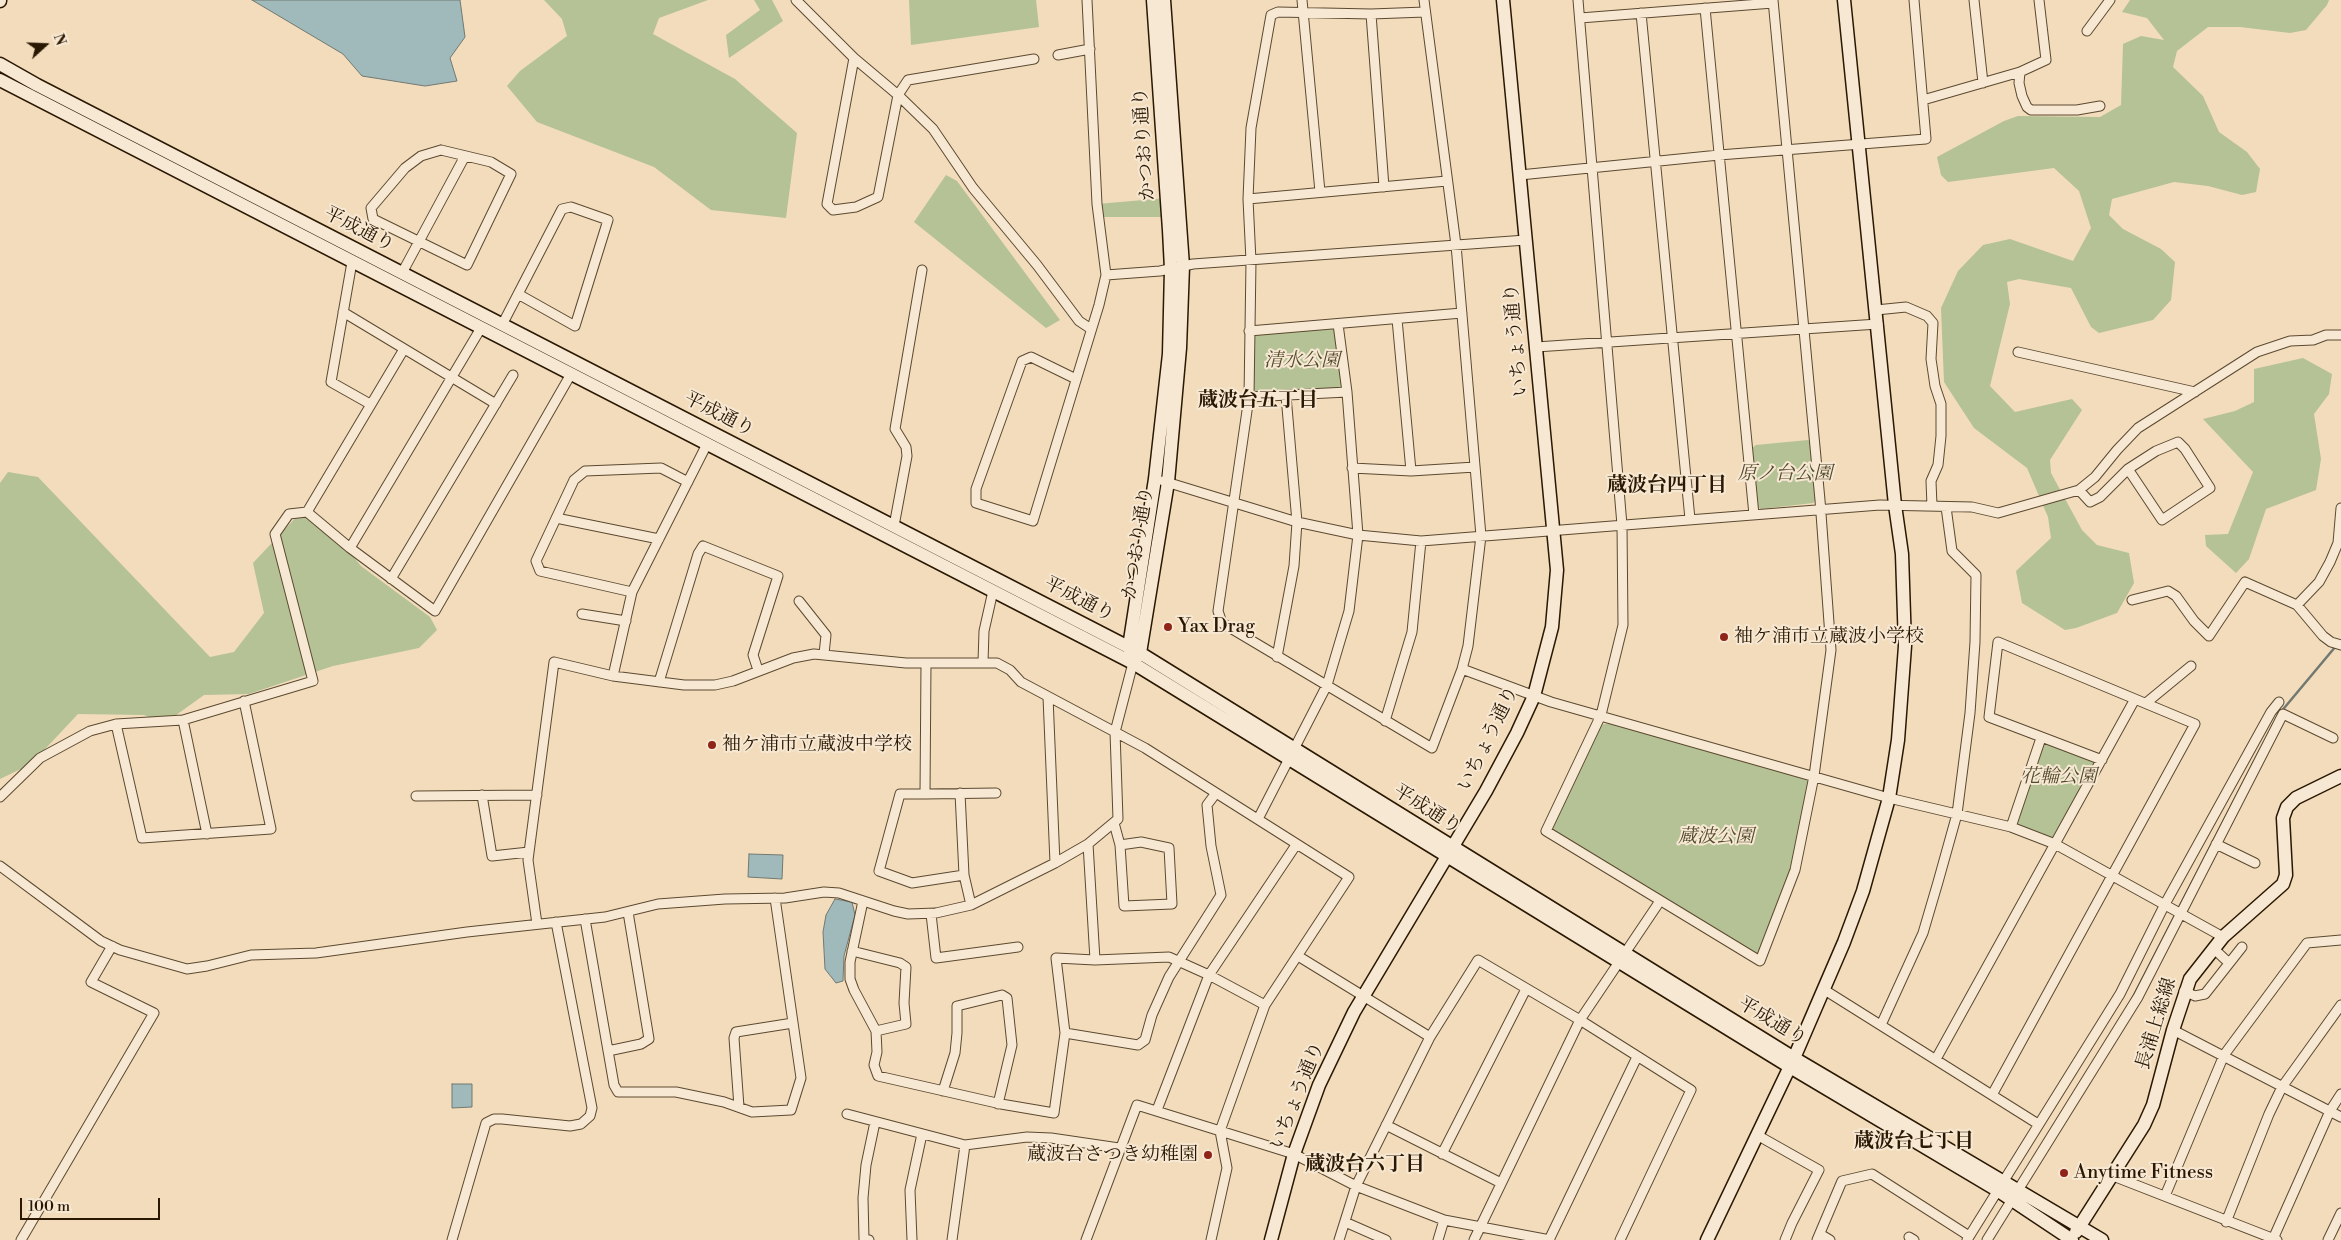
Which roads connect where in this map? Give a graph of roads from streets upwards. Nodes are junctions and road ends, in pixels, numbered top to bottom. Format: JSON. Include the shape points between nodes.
{"nodes":[{"id":1,"x":796,"y":0,"type":"edge"},
{"id":2,"x":1087,"y":0,"type":"edge"},
{"id":3,"x":1153,"y":0,"type":"edge"},
{"id":4,"x":1164,"y":0,"type":"edge"},
{"id":5,"x":1302,"y":0,"type":"edge"},
{"id":6,"x":1424,"y":0,"type":"edge"},
{"id":7,"x":1504,"y":0,"type":"edge"},
{"id":8,"x":1578,"y":0,"type":"edge"},
{"id":9,"x":1844,"y":0,"type":"edge"},
{"id":10,"x":1914,"y":0,"type":"edge"},
{"id":11,"x":1974,"y":0,"type":"edge"},
{"id":12,"x":2039,"y":0,"type":"edge"},
{"id":13,"x":2110,"y":0,"type":"edge"},
{"id":14,"x":1773,"y":2,"type":"edge"},
{"id":15,"x":1705,"y":8,"type":"junction"},
{"id":16,"x":1425,"y":12,"type":"junction"},
{"id":17,"x":1303,"y":13,"type":"junction"},
{"id":18,"x":1641,"y":13,"type":"junction"},
{"id":19,"x":1371,"y":14,"type":"junction"},
{"id":20,"x":1580,"y":18,"type":"junction"},
{"id":21,"x":2087,"y":31,"type":"dead end"},
{"id":22,"x":1090,"y":49,"type":"junction"},
{"id":23,"x":1058,"y":55,"type":"dead end"},
{"id":24,"x":854,"y":58,"type":"junction"},
{"id":25,"x":1034,"y":59,"type":"dead end"},
{"id":26,"x":0,"y":64,"type":"edge"},
{"id":27,"x":2020,"y":72,"type":"junction"},
{"id":28,"x":0,"y":80,"type":"edge"},
{"id":29,"x":1983,"y":83,"type":"junction"},
{"id":30,"x":898,"y":95,"type":"junction"},
{"id":31,"x":1923,"y":100,"type":"junction"},
{"id":32,"x":2100,"y":106,"type":"dead end"},
{"id":33,"x":1860,"y":144,"type":"junction"},
{"id":34,"x":1786,"y":150,"type":"junction"},
{"id":35,"x":1719,"y":155,"type":"junction"},
{"id":36,"x":465,"y":156,"type":"junction"},
{"id":37,"x":1656,"y":163,"type":"junction"},
{"id":38,"x":1592,"y":169,"type":"junction"},
{"id":39,"x":1520,"y":175,"type":"junction"},
{"id":40,"x":1448,"y":181,"type":"junction"},
{"id":41,"x":1384,"y":187,"type":"junction"},
{"id":42,"x":1320,"y":192,"type":"junction"},
{"id":43,"x":1248,"y":199,"type":"junction"},
{"id":44,"x":1526,"y":240,"type":"junction"},
{"id":45,"x":420,"y":241,"type":"junction"},
{"id":46,"x":1456,"y":245,"type":"junction"},
{"id":47,"x":1251,"y":261,"type":"junction"},
{"id":48,"x":352,"y":262,"type":"junction"},
{"id":49,"x":1177,"y":268,"type":"junction"},
{"id":50,"x":922,"y":270,"type":"dead end"},
{"id":51,"x":402,"y":274,"type":"junction"},
{"id":52,"x":1106,"y":276,"type":"junction"},
{"id":53,"x":518,"y":294,"type":"junction"},
{"id":54,"x":1876,"y":310,"type":"junction"},
{"id":55,"x":343,"y":312,"type":"junction"},
{"id":56,"x":1462,"y":313,"type":"junction"},
{"id":57,"x":1397,"y":319,"type":"junction"},
{"id":58,"x":1338,"y":324,"type":"junction"},
{"id":59,"x":1878,"y":324,"type":"junction"},
{"id":60,"x":502,"y":325,"type":"junction"},
{"id":61,"x":481,"y":328,"type":"junction"},
{"id":62,"x":1091,"y":329,"type":"junction"},
{"id":63,"x":1805,"y":329,"type":"junction"},
{"id":64,"x":1249,"y":331,"type":"junction"},
{"id":65,"x":1737,"y":332,"type":"junction"},
{"id":66,"x":2341,"y":335,"type":"edge"},
{"id":67,"x":1673,"y":337,"type":"junction"},
{"id":68,"x":1606,"y":342,"type":"junction"},
{"id":69,"x":1536,"y":347,"type":"junction"},
{"id":70,"x":404,"y":349,"type":"junction"},
{"id":71,"x":2018,"y":352,"type":"dead end"},
{"id":72,"x":571,"y":374,"type":"junction"},
{"id":73,"x":513,"y":375,"type":"dead end"},
{"id":74,"x":451,"y":378,"type":"junction"},
{"id":75,"x":1076,"y":379,"type":"junction"},
{"id":76,"x":1347,"y":392,"type":"junction"},
{"id":77,"x":2195,"y":392,"type":"junction"},
{"id":78,"x":1286,"y":396,"type":"junction"},
{"id":79,"x":1249,"y":397,"type":"junction"},
{"id":80,"x":370,"y":404,"type":"junction"},
{"id":81,"x":496,"y":404,"type":"junction"},
{"id":82,"x":707,"y":444,"type":"junction"},
{"id":83,"x":1475,"y":467,"type":"junction"},
{"id":84,"x":1352,"y":468,"type":"junction"},
{"id":85,"x":2128,"y":469,"type":"junction"},
{"id":86,"x":1411,"y":471,"type":"junction"},
{"id":87,"x":1162,"y":481,"type":"junction"},
{"id":88,"x":688,"y":482,"type":"junction"},
{"id":89,"x":2079,"y":490,"type":"junction"},
{"id":90,"x":1233,"y":503,"type":"junction"},
{"id":91,"x":1895,"y":505,"type":"junction"},
{"id":92,"x":1932,"y":506,"type":"junction"},
{"id":93,"x":1946,"y":507,"type":"junction"},
{"id":94,"x":1821,"y":508,"type":"junction"},
{"id":95,"x":2341,"y":508,"type":"edge"},
{"id":96,"x":307,"y":512,"type":"junction"},
{"id":97,"x":1754,"y":515,"type":"junction"},
{"id":98,"x":556,"y":518,"type":"junction"},
{"id":99,"x":1690,"y":519,"type":"junction"},
{"id":100,"x":1297,"y":522,"type":"junction"},
{"id":101,"x":1622,"y":525,"type":"junction"},
{"id":102,"x":894,"y":526,"type":"junction"},
{"id":103,"x":1553,"y":530,"type":"junction"},
{"id":104,"x":1358,"y":535,"type":"junction"},
{"id":105,"x":1481,"y":536,"type":"junction"},
{"id":106,"x":659,"y":539,"type":"junction"},
{"id":107,"x":1421,"y":541,"type":"junction"},
{"id":108,"x":350,"y":548,"type":"junction"},
{"id":109,"x":392,"y":579,"type":"junction"},
{"id":110,"x":993,"y":591,"type":"junction"},
{"id":111,"x":632,"y":592,"type":"junction"},
{"id":112,"x":2132,"y":600,"type":"dead end"},
{"id":113,"x":800,"y":602,"type":"dead end"},
{"id":114,"x":2297,"y":605,"type":"junction"},
{"id":115,"x":582,"y":614,"type":"dead end"},
{"id":116,"x":626,"y":621,"type":"junction"},
{"id":117,"x":2341,"y":645,"type":"edge"},
{"id":118,"x":824,"y":654,"type":"junction"},
{"id":119,"x":1134,"y":654,"type":"junction"},
{"id":120,"x":1277,"y":656,"type":"junction"},
{"id":121,"x":983,"y":662,"type":"junction"},
{"id":122,"x":926,"y":663,"type":"junction"},
{"id":123,"x":2192,"y":666,"type":"dead end"},
{"id":124,"x":1462,"y":669,"type":"junction"},
{"id":125,"x":758,"y":670,"type":"junction"},
{"id":126,"x":613,"y":676,"type":"junction"},
{"id":127,"x":659,"y":682,"type":"junction"},
{"id":128,"x":1327,"y":685,"type":"junction"},
{"id":129,"x":1534,"y":696,"type":"junction"},
{"id":130,"x":1048,"y":697,"type":"junction"},
{"id":131,"x":2135,"y":699,"type":"junction"},
{"id":132,"x":244,"y":701,"type":"junction"},
{"id":133,"x":2279,"y":702,"type":"dead end"},
{"id":134,"x":2146,"y":703,"type":"junction"},
{"id":135,"x":1600,"y":716,"type":"junction"},
{"id":136,"x":183,"y":720,"type":"junction"},
{"id":137,"x":1385,"y":722,"type":"junction"},
{"id":138,"x":116,"y":724,"type":"junction"},
{"id":139,"x":1114,"y":732,"type":"junction"},
{"id":140,"x":2041,"y":738,"type":"junction"},
{"id":141,"x":2333,"y":738,"type":"dead end"},
{"id":142,"x":1291,"y":754,"type":"junction"},
{"id":143,"x":2102,"y":760,"type":"junction"},
{"id":144,"x":1814,"y":776,"type":"junction"},
{"id":145,"x":2341,"y":776,"type":"edge"},
{"id":146,"x":960,"y":793,"type":"junction"},
{"id":147,"x":996,"y":793,"type":"dead end"},
{"id":148,"x":1216,"y":793,"type":"junction"},
{"id":149,"x":925,"y":794,"type":"junction"},
{"id":150,"x":482,"y":795,"type":"junction"},
{"id":151,"x":537,"y":795,"type":"junction"},
{"id":152,"x":416,"y":796,"type":"dead end"},
{"id":153,"x":0,"y":797,"type":"edge"},
{"id":154,"x":1889,"y":798,"type":"junction"},
{"id":155,"x":1956,"y":814,"type":"junction"},
{"id":156,"x":1258,"y":819,"type":"junction"},
{"id":157,"x":1114,"y":823,"type":"junction"},
{"id":158,"x":2011,"y":827,"type":"junction"},
{"id":159,"x":207,"y":834,"type":"junction"},
{"id":160,"x":1088,"y":844,"type":"junction"},
{"id":161,"x":2055,"y":844,"type":"junction"},
{"id":162,"x":2216,"y":844,"type":"junction"},
{"id":163,"x":1120,"y":845,"type":"junction"},
{"id":164,"x":1296,"y":845,"type":"junction"},
{"id":165,"x":529,"y":852,"type":"junction"},
{"id":166,"x":1449,"y":852,"type":"junction"},
{"id":167,"x":1054,"y":863,"type":"junction"},
{"id":168,"x":2255,"y":863,"type":"dead end"},
{"id":169,"x":0,"y":866,"type":"edge"},
{"id":170,"x":964,"y":875,"type":"junction"},
{"id":171,"x":2112,"y":876,"type":"junction"},
{"id":172,"x":774,"y":898,"type":"junction"},
{"id":173,"x":863,"y":901,"type":"junction"},
{"id":174,"x":1660,"y":901,"type":"junction"},
{"id":175,"x":2165,"y":904,"type":"junction"},
{"id":176,"x":971,"y":905,"type":"junction"},
{"id":177,"x":628,"y":912,"type":"junction"},
{"id":178,"x":2180,"y":913,"type":"junction"},
{"id":179,"x":931,"y":914,"type":"junction"},
{"id":180,"x":585,"y":919,"type":"junction"},
{"id":181,"x":556,"y":922,"type":"junction"},
{"id":182,"x":537,"y":924,"type":"junction"},
{"id":183,"x":2223,"y":937,"type":"junction"},
{"id":184,"x":2341,"y":940,"type":"edge"},
{"id":185,"x":112,"y":946,"type":"junction"},
{"id":186,"x":2242,"y":947,"type":"dead end"},
{"id":187,"x":1018,"y":948,"type":"dead end"},
{"id":188,"x":2213,"y":948,"type":"junction"},
{"id":189,"x":852,"y":951,"type":"junction"},
{"id":190,"x":1298,"y":956,"type":"junction"},
{"id":191,"x":1623,"y":959,"type":"junction"},
{"id":192,"x":1095,"y":960,"type":"junction"},
{"id":193,"x":1178,"y":961,"type":"junction"},
{"id":194,"x":2229,"y":964,"type":"junction"},
{"id":195,"x":1209,"y":976,"type":"junction"},
{"id":196,"x":1526,"y":989,"type":"junction"},
{"id":197,"x":1823,"y":989,"type":"junction"},
{"id":198,"x":2184,"y":991,"type":"junction"},
{"id":199,"x":1363,"y":996,"type":"junction"},
{"id":200,"x":1265,"y":1005,"type":"junction"},
{"id":201,"x":2341,"y":1005,"type":"edge"},
{"id":202,"x":1580,"y":1020,"type":"junction"},
{"id":203,"x":793,"y":1023,"type":"junction"},
{"id":204,"x":1881,"y":1025,"type":"junction"},
{"id":205,"x":2172,"y":1030,"type":"junction"},
{"id":206,"x":876,"y":1031,"type":"junction"},
{"id":207,"x":1065,"y":1033,"type":"junction"},
{"id":208,"x":1430,"y":1037,"type":"junction"},
{"id":209,"x":608,"y":1050,"type":"junction"},
{"id":210,"x":2224,"y":1055,"type":"junction"},
{"id":211,"x":1637,"y":1057,"type":"junction"},
{"id":212,"x":1936,"y":1059,"type":"junction"},
{"id":213,"x":1792,"y":1062,"type":"junction"},
{"id":214,"x":2282,"y":1087,"type":"junction"},
{"id":215,"x":943,"y":1091,"type":"junction"},
{"id":216,"x":2341,"y":1094,"type":"edge"},
{"id":217,"x":1992,"y":1095,"type":"junction"},
{"id":218,"x":998,"y":1104,"type":"junction"},
{"id":219,"x":739,"y":1108,"type":"junction"},
{"id":220,"x":1157,"y":1110,"type":"junction"},
{"id":221,"x":2330,"y":1111,"type":"junction"},
{"id":222,"x":847,"y":1114,"type":"dead end"},
{"id":223,"x":2341,"y":1117,"type":"edge"},
{"id":224,"x":875,"y":1122,"type":"junction"},
{"id":225,"x":2038,"y":1124,"type":"junction"},
{"id":226,"x":1386,"y":1125,"type":"junction"},
{"id":227,"x":1220,"y":1131,"type":"junction"},
{"id":228,"x":922,"y":1134,"type":"junction"},
{"id":229,"x":1757,"y":1135,"type":"junction"},
{"id":230,"x":965,"y":1145,"type":"junction"},
{"id":231,"x":1120,"y":1148,"type":"junction"},
{"id":232,"x":1294,"y":1154,"type":"junction"},
{"id":233,"x":1442,"y":1154,"type":"junction"},
{"id":234,"x":2113,"y":1176,"type":"junction"},
{"id":235,"x":1501,"y":1183,"type":"junction"},
{"id":236,"x":1356,"y":1186,"type":"junction"},
{"id":237,"x":1999,"y":1186,"type":"junction"},
{"id":238,"x":2016,"y":1196,"type":"junction"},
{"id":239,"x":2165,"y":1196,"type":"junction"},
{"id":240,"x":2341,"y":1213,"type":"edge"},
{"id":241,"x":1444,"y":1220,"type":"junction"},
{"id":242,"x":1345,"y":1222,"type":"junction"},
{"id":243,"x":2226,"y":1222,"type":"junction"},
{"id":244,"x":2079,"y":1226,"type":"junction"},
{"id":245,"x":1479,"y":1227,"type":"junction"},
{"id":246,"x":1819,"y":1237,"type":"edge"},
{"id":247,"x":1968,"y":1238,"type":"edge"},
{"id":248,"x":2275,"y":1239,"type":"edge"},
{"id":249,"x":21,"y":1240,"type":"edge"},
{"id":250,"x":452,"y":1240,"type":"edge"},
{"id":251,"x":869,"y":1240,"type":"edge"},
{"id":252,"x":912,"y":1240,"type":"edge"},
{"id":253,"x":952,"y":1240,"type":"edge"},
{"id":254,"x":1086,"y":1240,"type":"edge"},
{"id":255,"x":1210,"y":1240,"type":"edge"},
{"id":256,"x":1271,"y":1240,"type":"edge"},
{"id":257,"x":1339,"y":1240,"type":"edge"},
{"id":258,"x":1386,"y":1240,"type":"edge"},
{"id":259,"x":1438,"y":1240,"type":"edge"},
{"id":260,"x":1474,"y":1240,"type":"edge"},
{"id":261,"x":1550,"y":1240,"type":"edge"},
{"id":262,"x":1620,"y":1240,"type":"edge"},
{"id":263,"x":1707,"y":1240,"type":"edge"},
{"id":264,"x":1785,"y":1240,"type":"edge"},
{"id":265,"x":1830,"y":1240,"type":"edge"},
{"id":266,"x":1987,"y":1240,"type":"edge"},
{"id":267,"x":2072,"y":1240,"type":"edge"},
{"id":268,"x":2102,"y":1240,"type":"edge"},
{"id":269,"x":2328,"y":1240,"type":"edge"}],
"edges":[{"from":1,"to":24,"type":"street"},
{"from":2,"to":22,"type":"street"},
{"from":3,"to":49,"type":"street","name":"かつおり通り"},
{"from":4,"to":49,"type":"street","name":"かつおり通り"},
{"from":5,"to":17,"type":"street"},
{"from":6,"to":16,"type":"street"},
{"from":7,"to":39,"type":"street","name":"いちょう通り"},
{"from":8,"to":20,"type":"street"},
{"from":9,"to":33,"type":"street"},
{"from":10,"to":31,"type":"street"},
{"from":11,"to":29,"type":"street"},
{"from":12,"to":27,"type":"street","via":[[2046,60]]},
{"from":13,"to":21,"type":"street"},
{"from":14,"to":15,"type":"street"},
{"from":14,"to":34,"type":"street"},
{"from":15,"to":18,"type":"street"},
{"from":15,"to":35,"type":"street"},
{"from":16,"to":19,"type":"street"},
{"from":16,"to":40,"type":"street"},
{"from":17,"to":19,"type":"street"},
{"from":17,"to":42,"type":"street"},
{"from":17,"to":43,"type":"street","via":[[1278,12],[1271,15],[1251,128]]},
{"from":18,"to":20,"type":"street"},
{"from":18,"to":37,"type":"street"},
{"from":19,"to":41,"type":"street"},
{"from":20,"to":38,"type":"street"},
{"from":22,"to":23,"type":"street"},
{"from":22,"to":52,"type":"street","via":[[1097,204]]},
{"from":24,"to":30,"type":"street"},
{"from":24,"to":30,"type":"street","via":[[827,204],[833,210],[856,207],[878,197]]},
{"from":25,"to":30,"type":"street","via":[[908,80]]},
{"from":26,"to":51,"type":"street","name":"平成通り"},
{"from":27,"to":29,"type":"street"},
{"from":27,"to":32,"type":"street","via":[[2022,96],[2032,110]]},
{"from":28,"to":48,"type":"street","name":"平成通り"},
{"from":29,"to":31,"type":"street"},
{"from":30,"to":62,"type":"street","via":[[934,129],[973,188],[1038,264],[1079,321]]},
{"from":31,"to":33,"type":"street","via":[[1926,139]]},
{"from":33,"to":34,"type":"street"},
{"from":33,"to":54,"type":"street"},
{"from":34,"to":35,"type":"street"},
{"from":34,"to":63,"type":"street"},
{"from":35,"to":37,"type":"street"},
{"from":35,"to":65,"type":"street"},
{"from":36,"to":45,"type":"street"},
{"from":36,"to":45,"type":"street","via":[[441,150],[421,156],[405,168],[372,208],[374,219]]},
{"from":36,"to":45,"type":"street","via":[[491,162],[511,174],[467,265]]},
{"from":37,"to":38,"type":"street"},
{"from":37,"to":67,"type":"street"},
{"from":38,"to":39,"type":"street"},
{"from":38,"to":68,"type":"street"},
{"from":39,"to":44,"type":"street","name":"いちょう通り"},
{"from":40,"to":41,"type":"street"},
{"from":40,"to":46,"type":"street"},
{"from":41,"to":42,"type":"street"},
{"from":42,"to":43,"type":"street"},
{"from":43,"to":47,"type":"street"},
{"from":44,"to":46,"type":"street"},
{"from":44,"to":69,"type":"street","name":"いちょう通り"},
{"from":45,"to":51,"type":"street"},
{"from":46,"to":47,"type":"street"},
{"from":46,"to":56,"type":"street"},
{"from":47,"to":49,"type":"street"},
{"from":47,"to":64,"type":"street"},
{"from":48,"to":55,"type":"street"},
{"from":48,"to":61,"type":"street","name":"平成通り"},
{"from":49,"to":52,"type":"street"},
{"from":49,"to":87,"type":"street","name":"かつおり通り","via":[[1180,348]]},
{"from":50,"to":102,"type":"street","via":[[895,429],[906,447],[907,456]]},
{"from":51,"to":60,"type":"street","name":"平成通り"},
{"from":52,"to":62,"type":"street"},
{"from":53,"to":53,"type":"street","via":[[562,209],[570,207],[608,220],[575,326]]},
{"from":53,"to":60,"type":"street"},
{"from":54,"to":59,"type":"street"},
{"from":54,"to":92,"type":"street","via":[[1906,307],[1933,323],[1931,359],[1940,404],[1941,436],[1938,465],[1931,481]]},
{"from":55,"to":70,"type":"street"},
{"from":55,"to":80,"type":"street","via":[[331,382]]},
{"from":56,"to":57,"type":"street"},
{"from":56,"to":83,"type":"street"},
{"from":57,"to":58,"type":"street"},
{"from":57,"to":86,"type":"street"},
{"from":58,"to":64,"type":"street"},
{"from":58,"to":76,"type":"street"},
{"from":59,"to":63,"type":"street"},
{"from":59,"to":91,"type":"street"},
{"from":60,"to":102,"type":"street","name":"平成通り"},
{"from":61,"to":72,"type":"street","name":"平成通り"},
{"from":61,"to":74,"type":"street"},
{"from":62,"to":75,"type":"street"},
{"from":63,"to":65,"type":"street"},
{"from":63,"to":94,"type":"street"},
{"from":64,"to":79,"type":"street"},
{"from":65,"to":67,"type":"street"},
{"from":65,"to":97,"type":"street"},
{"from":66,"to":77,"type":"street","via":[[2290,340],[2257,352]]},
{"from":67,"to":68,"type":"street"},
{"from":67,"to":99,"type":"street"},
{"from":68,"to":69,"type":"street"},
{"from":68,"to":101,"type":"street"},
{"from":69,"to":103,"type":"street","name":"いちょう通り"},
{"from":70,"to":74,"type":"street"},
{"from":70,"to":80,"type":"street"},
{"from":71,"to":77,"type":"street"},
{"from":72,"to":82,"type":"street","name":"平成通り"},
{"from":72,"to":109,"type":"street","via":[[435,611]]},
{"from":73,"to":81,"type":"street"},
{"from":74,"to":81,"type":"street"},
{"from":74,"to":108,"type":"street"},
{"from":75,"to":75,"type":"street","via":[[1033,520],[976,503],[976,490],[1022,361],[1031,357]]},
{"from":76,"to":78,"type":"street"},
{"from":76,"to":84,"type":"street"},
{"from":77,"to":89,"type":"street","via":[[2138,428],[2095,477]]},
{"from":78,"to":79,"type":"street"},
{"from":78,"to":100,"type":"street"},
{"from":79,"to":90,"type":"street"},
{"from":80,"to":96,"type":"street"},
{"from":81,"to":109,"type":"street"},
{"from":82,"to":88,"type":"street"},
{"from":82,"to":110,"type":"street","name":"平成通り"},
{"from":83,"to":86,"type":"street"},
{"from":83,"to":105,"type":"street"},
{"from":84,"to":86,"type":"street"},
{"from":84,"to":104,"type":"street"},
{"from":85,"to":85,"type":"street","via":[[2156,451],[2178,442],[2210,488],[2162,520]]},
{"from":85,"to":89,"type":"street","via":[[2100,497],[2090,502]]},
{"from":87,"to":90,"type":"street"},
{"from":87,"to":119,"type":"street","name":"かつおり通り"},
{"from":88,"to":98,"type":"street","via":[[661,468],[585,471],[574,480]]},
{"from":88,"to":106,"type":"street"},
{"from":89,"to":93,"type":"street","via":[[1998,513],[1972,507]]},
{"from":90,"to":100,"type":"street"},
{"from":90,"to":120,"type":"street","via":[[1219,618],[1222,623]]},
{"from":91,"to":92,"type":"street"},
{"from":91,"to":94,"type":"street"},
{"from":91,"to":154,"type":"street","via":[[1902,554],[1905,646],[1898,740]]},
{"from":92,"to":93,"type":"street"},
{"from":93,"to":155,"type":"street","via":[[1952,551],[1976,575],[1970,713]]},
{"from":94,"to":97,"type":"street"},
{"from":94,"to":144,"type":"street","via":[[1831,650]]},
{"from":95,"to":114,"type":"street","via":[[2338,543],[2330,562],[2319,582]]},
{"from":96,"to":108,"type":"street"},
{"from":96,"to":132,"type":"street","via":[[289,514],[275,534],[313,682]]},
{"from":97,"to":99,"type":"street"},
{"from":98,"to":106,"type":"street"},
{"from":98,"to":111,"type":"street","via":[[536,561],[540,571]]},
{"from":99,"to":101,"type":"street"},
{"from":100,"to":104,"type":"street"},
{"from":100,"to":120,"type":"street","via":[[1294,566]]},
{"from":101,"to":103,"type":"street"},
{"from":101,"to":135,"type":"street","via":[[1623,625]]},
{"from":102,"to":119,"type":"street","name":"平成通り"},
{"from":103,"to":105,"type":"street"},
{"from":103,"to":129,"type":"street","name":"いちょう通り","via":[[1557,570],[1555,605]]},
{"from":104,"to":107,"type":"street"},
{"from":104,"to":128,"type":"street","via":[[1349,610]]},
{"from":105,"to":107,"type":"street"},
{"from":105,"to":124,"type":"street","via":[[1468,646]]},
{"from":106,"to":111,"type":"street"},
{"from":107,"to":137,"type":"street","via":[[1412,632]]},
{"from":108,"to":109,"type":"street"},
{"from":110,"to":119,"type":"street","name":"平成通り"},
{"from":110,"to":121,"type":"street","via":[[984,631]]},
{"from":111,"to":116,"type":"street"},
{"from":112,"to":114,"type":"street","via":[[2168,591],[2176,596],[2209,636],[2245,582]]},
{"from":113,"to":118,"type":"street","via":[[826,635]]},
{"from":114,"to":117,"type":"street","via":[[2323,636]]},
{"from":115,"to":116,"type":"street"},
{"from":116,"to":126,"type":"street"},
{"from":118,"to":122,"type":"street"},
{"from":118,"to":125,"type":"street","via":[[793,658]]},
{"from":119,"to":139,"type":"street"},
{"from":119,"to":142,"type":"street","name":"平成通り"},
{"from":120,"to":128,"type":"street"},
{"from":121,"to":122,"type":"street"},
{"from":121,"to":130,"type":"street","via":[[997,663]]},
{"from":122,"to":149,"type":"street"},
{"from":123,"to":134,"type":"street"},
{"from":124,"to":129,"type":"street"},
{"from":124,"to":137,"type":"street","via":[[1432,748]]},
{"from":125,"to":127,"type":"street","via":[[715,685],[684,686]]},
{"from":125,"to":127,"type":"street","via":[[753,655],[778,576],[703,546]]},
{"from":126,"to":127,"type":"street"},
{"from":126,"to":151,"type":"street","via":[[554,662]]},
{"from":128,"to":137,"type":"street"},
{"from":128,"to":142,"type":"street"},
{"from":129,"to":135,"type":"street"},
{"from":129,"to":166,"type":"street","name":"いちょう通り","via":[[1486,790]]},
{"from":130,"to":139,"type":"street"},
{"from":130,"to":167,"type":"street"},
{"from":131,"to":134,"type":"street"},
{"from":131,"to":140,"type":"street","via":[[1998,642],[1989,717]]},
{"from":131,"to":143,"type":"street"},
{"from":132,"to":136,"type":"street"},
{"from":132,"to":159,"type":"street","via":[[271,829]]},
{"from":133,"to":175,"type":"street"},
{"from":134,"to":171,"type":"street","via":[[2195,724]]},
{"from":135,"to":144,"type":"street"},
{"from":135,"to":174,"type":"street","via":[[1546,831]]},
{"from":136,"to":138,"type":"street"},
{"from":136,"to":159,"type":"street"},
{"from":138,"to":153,"type":"street","via":[[90,731],[40,758]]},
{"from":138,"to":159,"type":"street","via":[[142,838]]},
{"from":139,"to":148,"type":"street"},
{"from":139,"to":157,"type":"street","via":[[1118,819]]},
{"from":140,"to":143,"type":"street"},
{"from":140,"to":158,"type":"street"},
{"from":141,"to":162,"type":"street","via":[[2283,714]]},
{"from":142,"to":156,"type":"street"},
{"from":142,"to":166,"type":"street","name":"平成通り"},
{"from":143,"to":161,"type":"street"},
{"from":144,"to":154,"type":"street"},
{"from":144,"to":174,"type":"street","via":[[1795,870],[1760,961]]},
{"from":145,"to":183,"type":"street","name":"長浦上総線","via":[[2296,798],[2287,807],[2284,818],[2286,875],[2283,884]]},
{"from":146,"to":147,"type":"street"},
{"from":146,"to":149,"type":"street"},
{"from":146,"to":170,"type":"street"},
{"from":148,"to":156,"type":"street"},
{"from":148,"to":193,"type":"street","via":[[1207,805],[1221,895]]},
{"from":149,"to":170,"type":"street","via":[[900,794],[878,871],[912,883]]},
{"from":150,"to":151,"type":"street"},
{"from":150,"to":152,"type":"street"},
{"from":150,"to":165,"type":"street","via":[[492,856]]},
{"from":151,"to":165,"type":"street"},
{"from":154,"to":155,"type":"street"},
{"from":154,"to":197,"type":"street","via":[[1863,891]]},
{"from":155,"to":158,"type":"street"},
{"from":155,"to":204,"type":"street","via":[[1923,933]]},
{"from":156,"to":164,"type":"street"},
{"from":157,"to":160,"type":"street"},
{"from":157,"to":163,"type":"street"},
{"from":158,"to":161,"type":"street"},
{"from":160,"to":167,"type":"street"},
{"from":160,"to":192,"type":"street"},
{"from":161,"to":171,"type":"street"},
{"from":161,"to":212,"type":"street"},
{"from":162,"to":168,"type":"street"},
{"from":162,"to":178,"type":"street"},
{"from":163,"to":163,"type":"street","via":[[1124,906],[1172,904],[1169,848],[1142,842]]},
{"from":164,"to":190,"type":"street","via":[[1349,878]]},
{"from":164,"to":195,"type":"street"},
{"from":165,"to":182,"type":"street"},
{"from":166,"to":191,"type":"street","name":"平成通り"},
{"from":166,"to":199,"type":"street","name":"いちょう通り"},
{"from":167,"to":176,"type":"street"},
{"from":169,"to":185,"type":"street"},
{"from":170,"to":176,"type":"street"},
{"from":171,"to":175,"type":"street"},
{"from":171,"to":217,"type":"street"},
{"from":172,"to":173,"type":"street","via":[[824,892]]},
{"from":172,"to":177,"type":"street","via":[[658,904]]},
{"from":172,"to":203,"type":"street"},
{"from":173,"to":179,"type":"street","via":[[894,911]]},
{"from":173,"to":189,"type":"street"},
{"from":174,"to":191,"type":"street"},
{"from":175,"to":178,"type":"street"},
{"from":175,"to":225,"type":"street","via":[[2120,994]]},
{"from":176,"to":179,"type":"street"},
{"from":177,"to":180,"type":"street"},
{"from":177,"to":209,"type":"street","via":[[649,1039],[641,1044]]},
{"from":178,"to":183,"type":"street"},
{"from":178,"to":238,"type":"street","via":[[2138,997]]},
{"from":179,"to":187,"type":"street","via":[[936,958]]},
{"from":180,"to":181,"type":"street"},
{"from":180,"to":209,"type":"street"},
{"from":181,"to":182,"type":"street"},
{"from":181,"to":250,"type":"street","via":[[592,1108],[590,1116],[581,1124],[570,1126],[502,1119],[486,1123]]},
{"from":182,"to":185,"type":"street","via":[[316,953],[251,954],[187,969]]},
{"from":183,"to":188,"type":"street","name":"長浦上総線"},
{"from":184,"to":210,"type":"street","via":[[2307,943]]},
{"from":185,"to":249,"type":"street","via":[[92,982],[154,1013]]},
{"from":186,"to":194,"type":"street"},
{"from":188,"to":194,"type":"street"},
{"from":188,"to":198,"type":"street","name":"長浦上総線"},
{"from":189,"to":206,"type":"street","via":[[850,979]]},
{"from":189,"to":206,"type":"street","via":[[906,967],[906,1024]]},
{"from":190,"to":199,"type":"street"},
{"from":190,"to":200,"type":"street"},
{"from":191,"to":202,"type":"street"},
{"from":191,"to":213,"type":"street","name":"平成通り"},
{"from":192,"to":193,"type":"street","via":[[1163,957]]},
{"from":192,"to":207,"type":"street","via":[[1056,958]]},
{"from":193,"to":195,"type":"street"},
{"from":193,"to":207,"type":"street","via":[[1152,1015],[1145,1040],[1138,1045]]},
{"from":194,"to":198,"type":"street","via":[[2205,994],[2195,996]]},
{"from":195,"to":200,"type":"street"},
{"from":195,"to":220,"type":"street"},
{"from":196,"to":202,"type":"street"},
{"from":196,"to":208,"type":"street","via":[[1478,960]]},
{"from":196,"to":233,"type":"street"},
{"from":197,"to":204,"type":"street"},
{"from":197,"to":213,"type":"street"},
{"from":198,"to":205,"type":"street","name":"長浦上総線"},
{"from":199,"to":208,"type":"street"},
{"from":199,"to":232,"type":"street","name":"いちょう通り","via":[[1319,1085]]},
{"from":200,"to":227,"type":"street"},
{"from":201,"to":214,"type":"street"},
{"from":202,"to":211,"type":"street"},
{"from":202,"to":235,"type":"street"},
{"from":203,"to":219,"type":"street","via":[[736,1032]]},
{"from":203,"to":219,"type":"street","via":[[801,1078],[791,1110],[752,1112]]},
{"from":204,"to":212,"type":"street"},
{"from":205,"to":210,"type":"street"},
{"from":205,"to":234,"type":"street","name":"長浦上総線","via":[[2144,1125]]},
{"from":206,"to":215,"type":"street","via":[[874,1065],[878,1076]]},
{"from":207,"to":218,"type":"street","via":[[1054,1113]]},
{"from":208,"to":226,"type":"street"},
{"from":209,"to":219,"type":"street","via":[[618,1092],[676,1092]]},
{"from":210,"to":214,"type":"street"},
{"from":210,"to":239,"type":"street"},
{"from":211,"to":261,"type":"street"},
{"from":211,"to":262,"type":"street","via":[[1691,1090]]},
{"from":212,"to":217,"type":"street"},
{"from":213,"to":229,"type":"street"},
{"from":213,"to":237,"type":"street","name":"平成通り"},
{"from":214,"to":221,"type":"street"},
{"from":214,"to":243,"type":"street","via":[[2268,1114]]},
{"from":215,"to":218,"type":"street"},
{"from":215,"to":218,"type":"street","via":[[955,1053],[957,1006],[1002,995],[1007,998],[1012,1045]]},
{"from":216,"to":221,"type":"street"},
{"from":217,"to":225,"type":"street"},
{"from":220,"to":227,"type":"street"},
{"from":220,"to":231,"type":"street","via":[[1137,1105]]},
{"from":221,"to":223,"type":"street"},
{"from":221,"to":248,"type":"street"},
{"from":222,"to":224,"type":"street"},
{"from":224,"to":228,"type":"street"},
{"from":224,"to":251,"type":"street","via":[[863,1198],[864,1239]]},
{"from":225,"to":237,"type":"street"},
{"from":226,"to":233,"type":"street"},
{"from":226,"to":236,"type":"street"},
{"from":227,"to":232,"type":"street"},
{"from":227,"to":255,"type":"street","via":[[1227,1168]]},
{"from":228,"to":230,"type":"street"},
{"from":228,"to":252,"type":"street","via":[[910,1190]]},
{"from":229,"to":263,"type":"street"},
{"from":229,"to":264,"type":"street","via":[[1819,1170]]},
{"from":230,"to":231,"type":"street","via":[[1027,1137]]},
{"from":230,"to":253,"type":"street"},
{"from":231,"to":254,"type":"street"},
{"from":232,"to":236,"type":"street"},
{"from":232,"to":256,"type":"street","name":"いちょう通り"},
{"from":233,"to":235,"type":"street"},
{"from":234,"to":239,"type":"street"},
{"from":234,"to":244,"type":"street","name":"長浦上総線"},
{"from":235,"to":245,"type":"street"},
{"from":236,"to":241,"type":"street"},
{"from":236,"to":242,"type":"street"},
{"from":237,"to":238,"type":"street","name":"平成通り"},
{"from":237,"to":247,"type":"street"},
{"from":238,"to":244,"type":"street","name":"平成通り"},
{"from":238,"to":266,"type":"street"},
{"from":238,"to":267,"type":"street","name":"平成通り"},
{"from":239,"to":243,"type":"street"},
{"from":240,"to":269,"type":"street"},
{"from":241,"to":245,"type":"street"},
{"from":241,"to":259,"type":"street"},
{"from":242,"to":257,"type":"street"},
{"from":242,"to":258,"type":"street"},
{"from":243,"to":248,"type":"street"},
{"from":244,"to":267,"type":"street","name":"長浦上総線"},
{"from":244,"to":268,"type":"street","name":"平成通り"},
{"from":245,"to":260,"type":"street"},
{"from":245,"to":261,"type":"street"},
{"from":246,"to":247,"type":"street","via":[[1842,1181],[1872,1174]]},
{"from":246,"to":265,"type":"street"}]}
